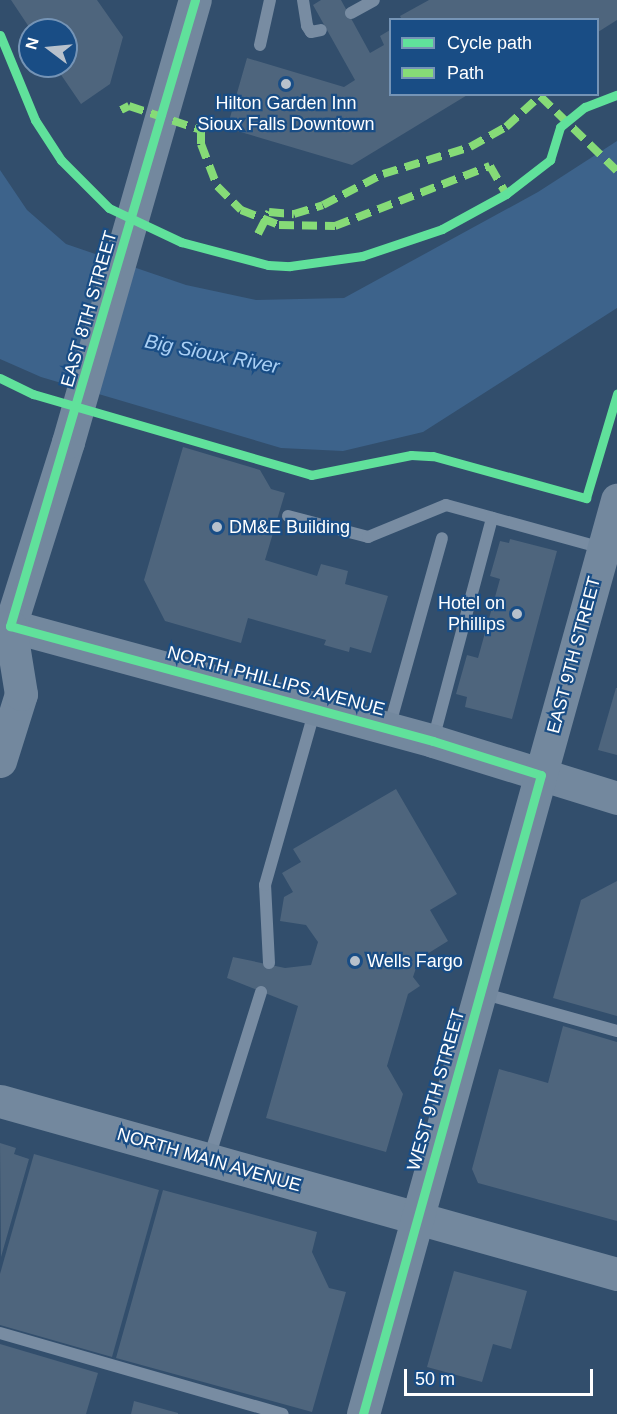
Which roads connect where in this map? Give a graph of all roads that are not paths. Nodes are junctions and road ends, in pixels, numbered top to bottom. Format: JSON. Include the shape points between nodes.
{"nodes":[{"id":1,"x":195,"y":0,"type":"edge"},
{"id":2,"x":270,"y":0,"type":"edge"},
{"id":3,"x":303,"y":0,"type":"edge"},
{"id":4,"x":374,"y":0,"type":"edge"},
{"id":5,"x":351,"y":13,"type":"dead end"},
{"id":6,"x":321,"y":30,"type":"dead end"},
{"id":7,"x":260,"y":45,"type":"dead end"},
{"id":8,"x":617,"y":500,"type":"edge"},
{"id":9,"x":288,"y":516,"type":"dead end"},
{"id":10,"x":492,"y":518,"type":"junction"},
{"id":11,"x":442,"y":538,"type":"dead end"},
{"id":12,"x":603,"y":548,"type":"junction"},
{"id":13,"x":3,"y":630,"type":"edge"},
{"id":14,"x":315,"y":709,"type":"junction"},
{"id":15,"x":389,"y":729,"type":"junction"},
{"id":16,"x":433,"y":741,"type":"junction"},
{"id":17,"x":0,"y":761,"type":"edge"},
{"id":18,"x":541,"y":775,"type":"junction"},
{"id":19,"x":617,"y":798,"type":"edge"},
{"id":20,"x":269,"y":963,"type":"dead end"},
{"id":21,"x":261,"y":992,"type":"dead end"},
{"id":22,"x":480,"y":993,"type":"junction"},
{"id":23,"x":617,"y":1031,"type":"edge"},
{"id":24,"x":0,"y":1101,"type":"edge"},
{"id":25,"x":209,"y":1160,"type":"junction"},
{"id":26,"x":418,"y":1218,"type":"junction"},
{"id":27,"x":617,"y":1274,"type":"edge"},
{"id":28,"x":0,"y":1333,"type":"edge"},
{"id":29,"x":283,"y":1414,"type":"edge"},
{"id":30,"x":363,"y":1414,"type":"edge"}],
"edges":[{"from":1,"to":13,"type":"street","name":"EAST 8TH STREET","via":[[68,442]]},
{"from":2,"to":7,"type":"lane"},
{"from":3,"to":6,"type":"lane","via":[[307,26],[311,32]]},
{"from":4,"to":5,"type":"lane"},
{"from":8,"to":12,"type":"street","name":"EAST 9TH STREET"},
{"from":9,"to":10,"type":"lane","via":[[368,537],[446,505]]},
{"from":10,"to":12,"type":"lane"},
{"from":10,"to":16,"type":"lane"},
{"from":11,"to":15,"type":"lane"},
{"from":12,"to":18,"type":"street","name":"EAST 9TH STREET"},
{"from":13,"to":14,"type":"street","name":"NORTH PHILLIPS AVENUE"},
{"from":13,"to":17,"type":"street","via":[[21,694]]},
{"from":14,"to":15,"type":"street","name":"NORTH PHILLIPS AVENUE"},
{"from":14,"to":20,"type":"lane","via":[[265,885]]},
{"from":15,"to":16,"type":"street","name":"NORTH PHILLIPS AVENUE"},
{"from":16,"to":18,"type":"street","name":"NORTH PHILLIPS AVENUE"},
{"from":18,"to":19,"type":"street","name":"NORTH PHILLIPS AVENUE"},
{"from":18,"to":22,"type":"street","name":"WEST 9TH STREET"},
{"from":21,"to":25,"type":"lane"},
{"from":22,"to":23,"type":"lane"},
{"from":22,"to":26,"type":"street","name":"WEST 9TH STREET"},
{"from":24,"to":25,"type":"street","name":"NORTH MAIN AVENUE"},
{"from":25,"to":26,"type":"street","name":"NORTH MAIN AVENUE"},
{"from":26,"to":27,"type":"street","name":"NORTH MAIN AVENUE"},
{"from":26,"to":30,"type":"street","name":"WEST 9TH STREET"},
{"from":28,"to":29,"type":"lane"}]}
